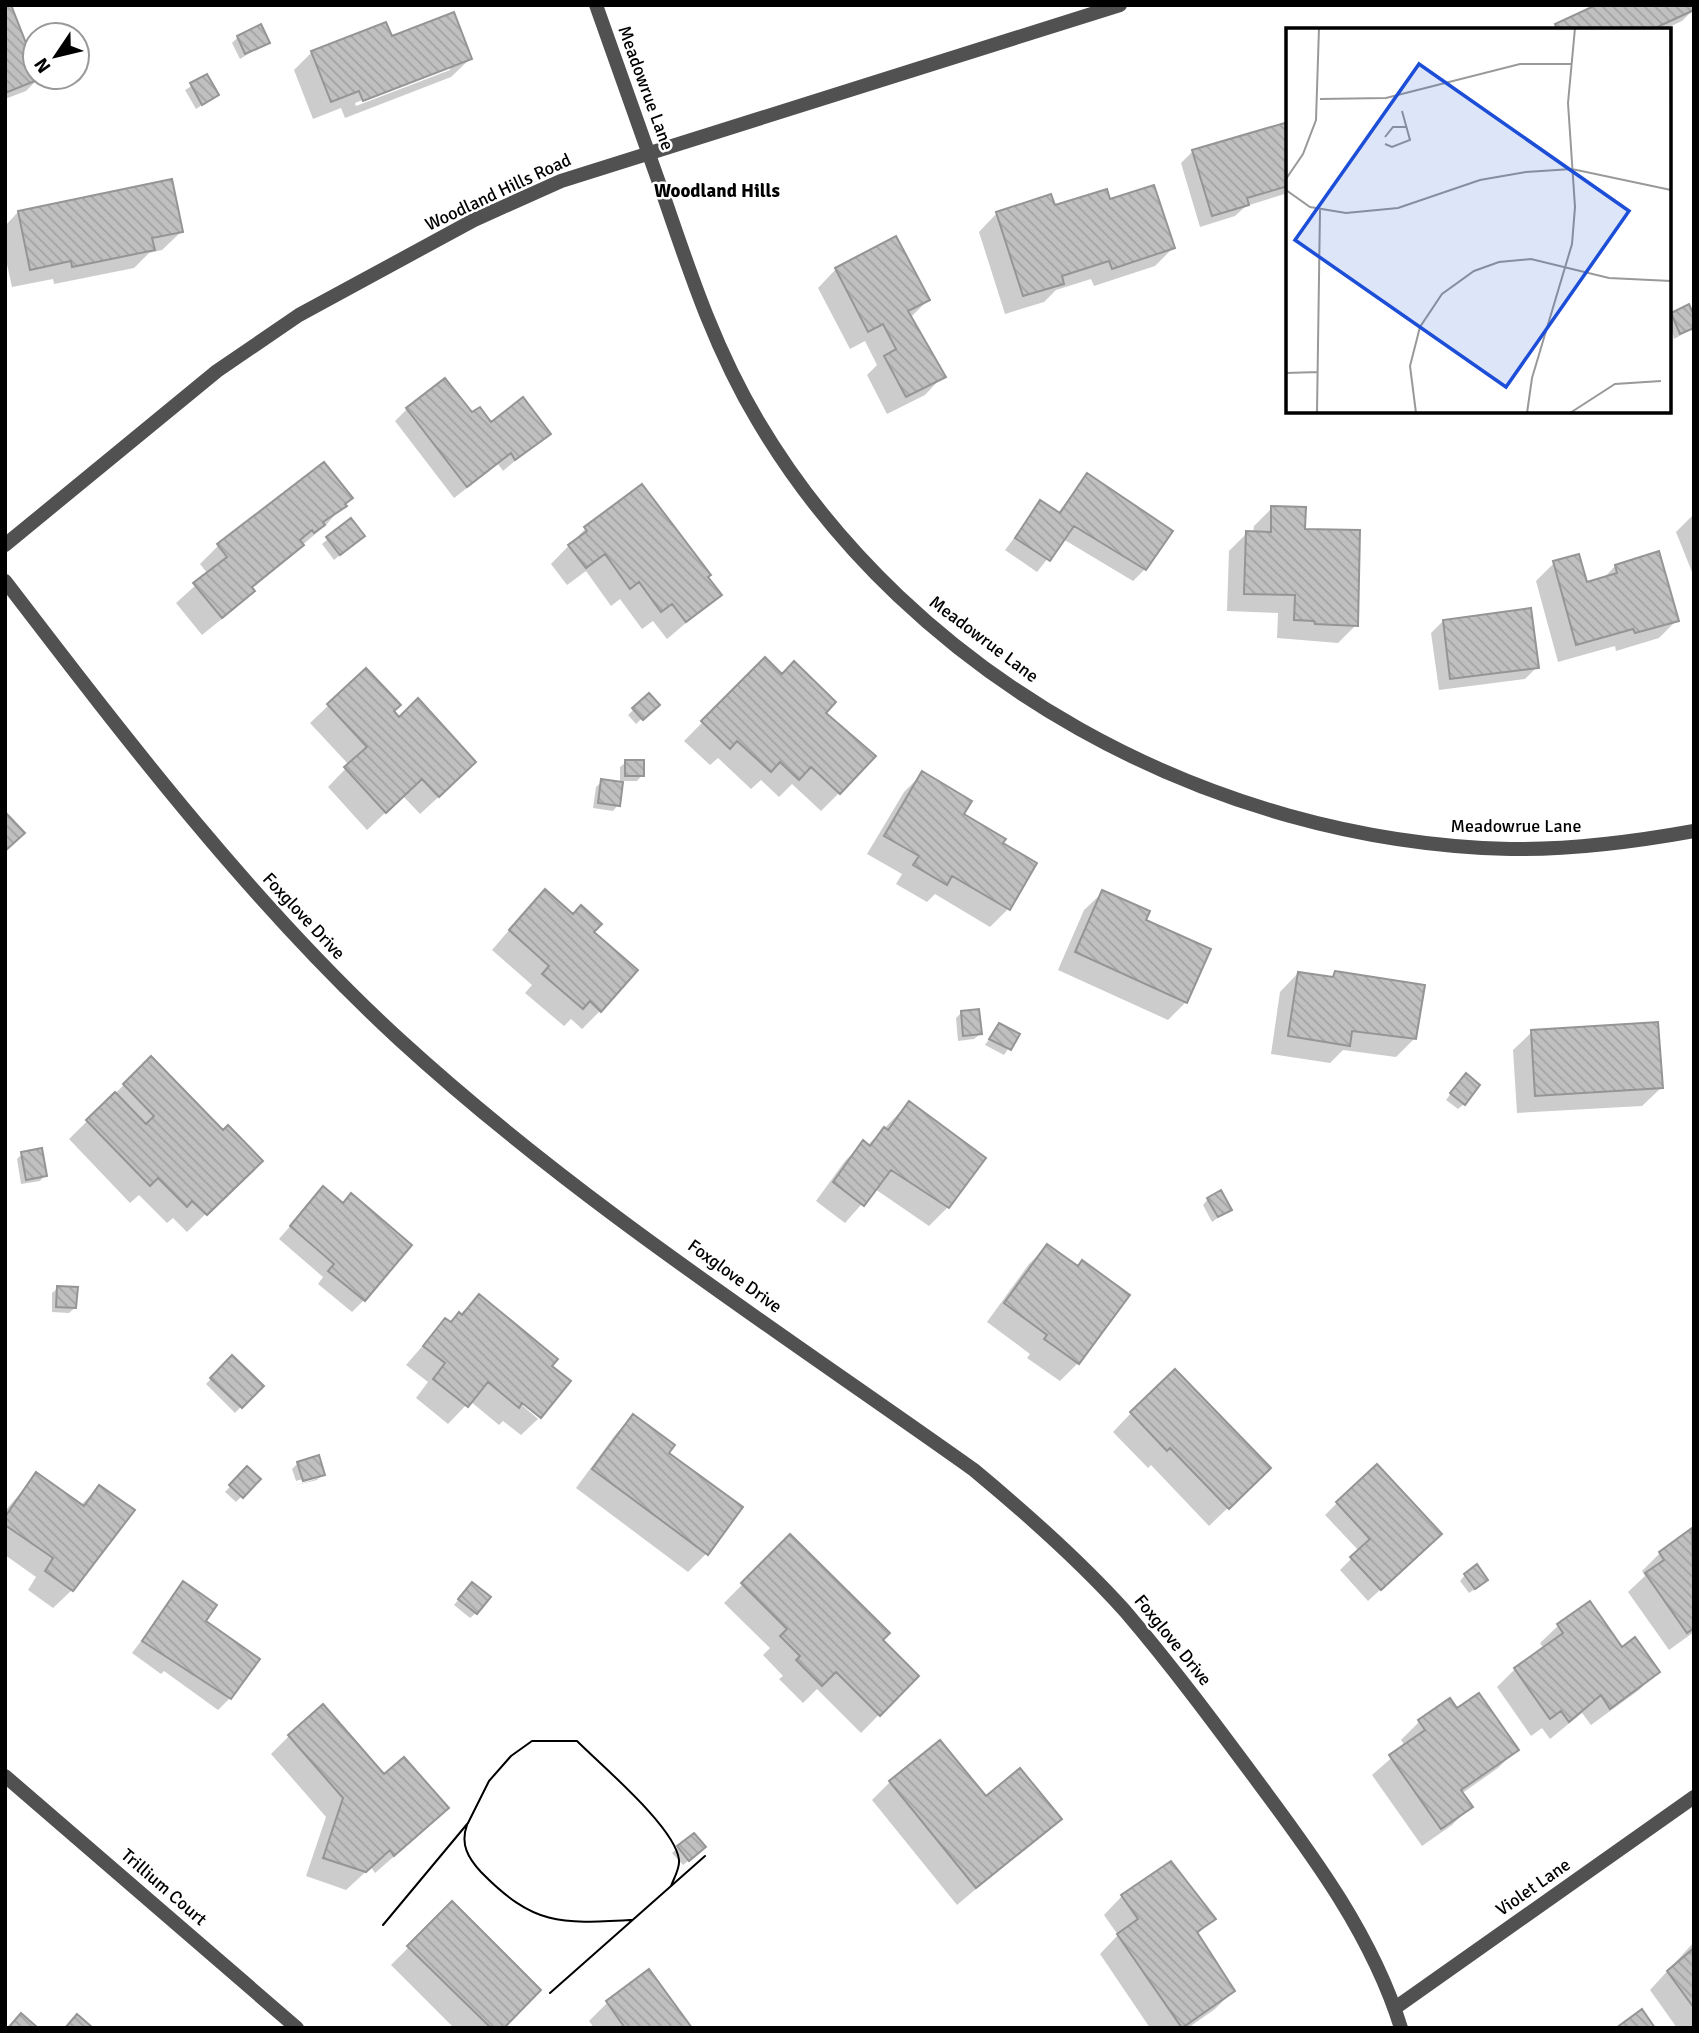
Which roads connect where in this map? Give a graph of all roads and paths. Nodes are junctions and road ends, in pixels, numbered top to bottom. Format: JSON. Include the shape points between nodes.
{"nodes":[{"id":1,"x":596,"y":5,"type":"edge"},
{"id":2,"x":1120,"y":5,"type":"edge"},
{"id":3,"x":649,"y":153,"type":"junction"},
{"id":4,"x":5,"y":545,"type":"edge"},
{"id":5,"x":5,"y":581,"type":"edge"},
{"id":6,"x":1694,"y":831,"type":"edge"},
{"id":7,"x":5,"y":1776,"type":"edge"},
{"id":8,"x":1694,"y":1797,"type":"edge"},
{"id":9,"x":1395,"y":2008,"type":"junction"},
{"id":10,"x":297,"y":2028,"type":"edge"},
{"id":11,"x":1401,"y":2028,"type":"edge"}],
"edges":[{"from":1,"to":3,"type":"street","name":"Meadowrue Lane"},
{"from":2,"to":3,"type":"street","name":"Woodland Hills Road"},
{"from":3,"to":4,"type":"street","name":"Woodland Hills Road","via":[[561,181],[474,220],[299,315],[217,371]]},
{"from":3,"to":6,"type":"street","name":"Meadowrue Lane","via":[[704,314],[735,380],[792,473],[831,524],[920,616],[1024,695],[1092,736],[1253,804],[1318,824],[1448,845],[1524,849],[1640,841]]},
{"from":5,"to":9,"type":"street","name":"Foxglove Drive","via":[[214,844],[398,1039],[552,1169],[974,1470],[1076,1560],[1175,1670],[1296,1832],[1367,1944]]},
{"from":7,"to":10,"type":"street","name":"Trillium Court"},
{"from":8,"to":9,"type":"street","name":"Violet Lane"},
{"from":9,"to":11,"type":"street","name":"Foxglove Drive"}]}
